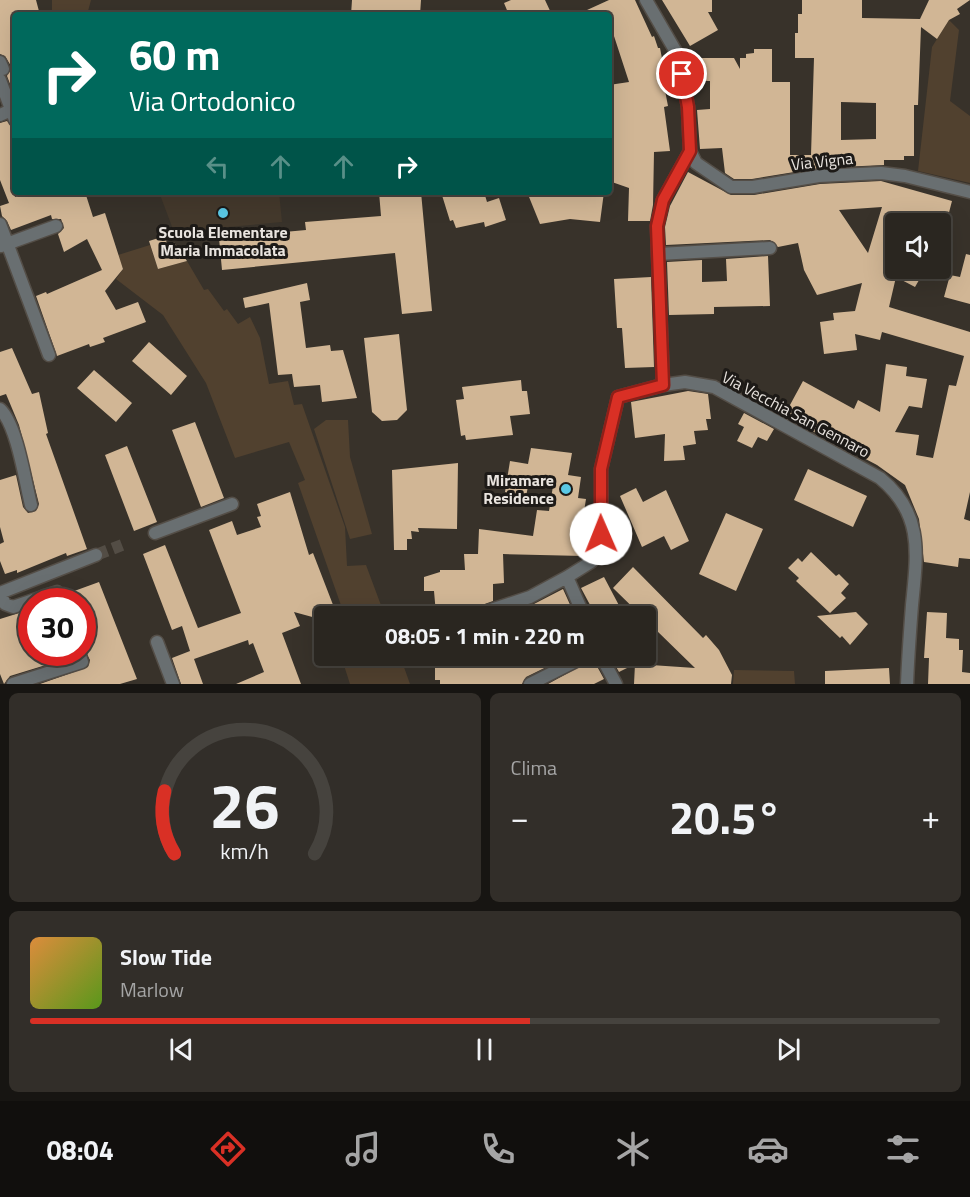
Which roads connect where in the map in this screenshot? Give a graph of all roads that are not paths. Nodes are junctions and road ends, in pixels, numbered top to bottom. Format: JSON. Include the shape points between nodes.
{"nodes":[{"id":1,"x":646,"y":0,"type":"edge"},
{"id":2,"x":0,"y":62,"type":"edge"},
{"id":3,"x":0,"y":69,"type":"edge"},
{"id":4,"x":0,"y":80,"type":"edge"},
{"id":5,"x":9,"y":115,"type":"edge"},
{"id":6,"x":690,"y":151,"type":"junction"},
{"id":7,"x":970,"y":192,"type":"edge"},
{"id":8,"x":0,"y":224,"type":"edge"},
{"id":9,"x":56,"y":226,"type":"dead end"},
{"id":10,"x":4,"y":245,"type":"edge"},
{"id":11,"x":770,"y":248,"type":"dead end"},
{"id":12,"x":658,"y":254,"type":"junction"},
{"id":13,"x":49,"y":355,"type":"dead end"},
{"id":14,"x":663,"y":385,"type":"junction"},
{"id":15,"x":0,"y":409,"type":"edge"},
{"id":16,"x":232,"y":504,"type":"dead end"},
{"id":17,"x":31,"y":505,"type":"dead end"},
{"id":18,"x":154,"y":533,"type":"dead end"},
{"id":19,"x":96,"y":555,"type":"tunnel mouth"},
{"id":20,"x":567,"y":577,"type":"junction"},
{"id":21,"x":0,"y":593,"type":"edge"},
{"id":22,"x":18,"y":605,"type":"edge"},
{"id":23,"x":503,"y":606,"type":"edge"},
{"id":24,"x":580,"y":606,"type":"edge"},
{"id":25,"x":157,"y":642,"type":"dead end"},
{"id":26,"x":72,"y":666,"type":"edge"},
{"id":27,"x":566,"y":666,"type":"edge"},
{"id":28,"x":606,"y":666,"type":"edge"},
{"id":29,"x":13,"y":684,"type":"edge"},
{"id":30,"x":173,"y":684,"type":"edge"},
{"id":31,"x":530,"y":684,"type":"edge"},
{"id":32,"x":616,"y":684,"type":"edge"},
{"id":33,"x":907,"y":684,"type":"edge"}],
"edges":[{"from":1,"to":6,"type":"street","via":[[679,57],[688,107]]},
{"from":2,"to":3,"type":"street"},
{"from":4,"to":5,"type":"street"},
{"from":6,"to":7,"type":"street","name":"Via Vigna","via":[[696,164],[731,187],[881,173]]},
{"from":6,"to":12,"type":"street","via":[[663,200],[657,226]]},
{"from":8,"to":10,"type":"street"},
{"from":9,"to":10,"type":"street"},
{"from":10,"to":13,"type":"street"},
{"from":11,"to":12,"type":"street"},
{"from":12,"to":14,"type":"street"},
{"from":14,"to":20,"type":"street","name":"Via Vecchia San Gennaro","via":[[618,397],[601,469],[602,547],[591,562]]},
{"from":14,"to":33,"type":"street","name":"Via Vecchia San Gennaro","via":[[685,382],[714,387],[880,478],[893,489],[904,504],[917,549]]},
{"from":15,"to":17,"type":"street","via":[[12,432]]},
{"from":16,"to":18,"type":"street"},
{"from":19,"to":21,"type":"street"},
{"from":20,"to":23,"type":"street"},
{"from":20,"to":24,"type":"street"},
{"from":21,"to":22,"type":"street","via":[[5,604]]},
{"from":25,"to":30,"type":"street"},
{"from":26,"to":29,"type":"street"},
{"from":27,"to":31,"type":"street"},
{"from":28,"to":32,"type":"street"}]}
